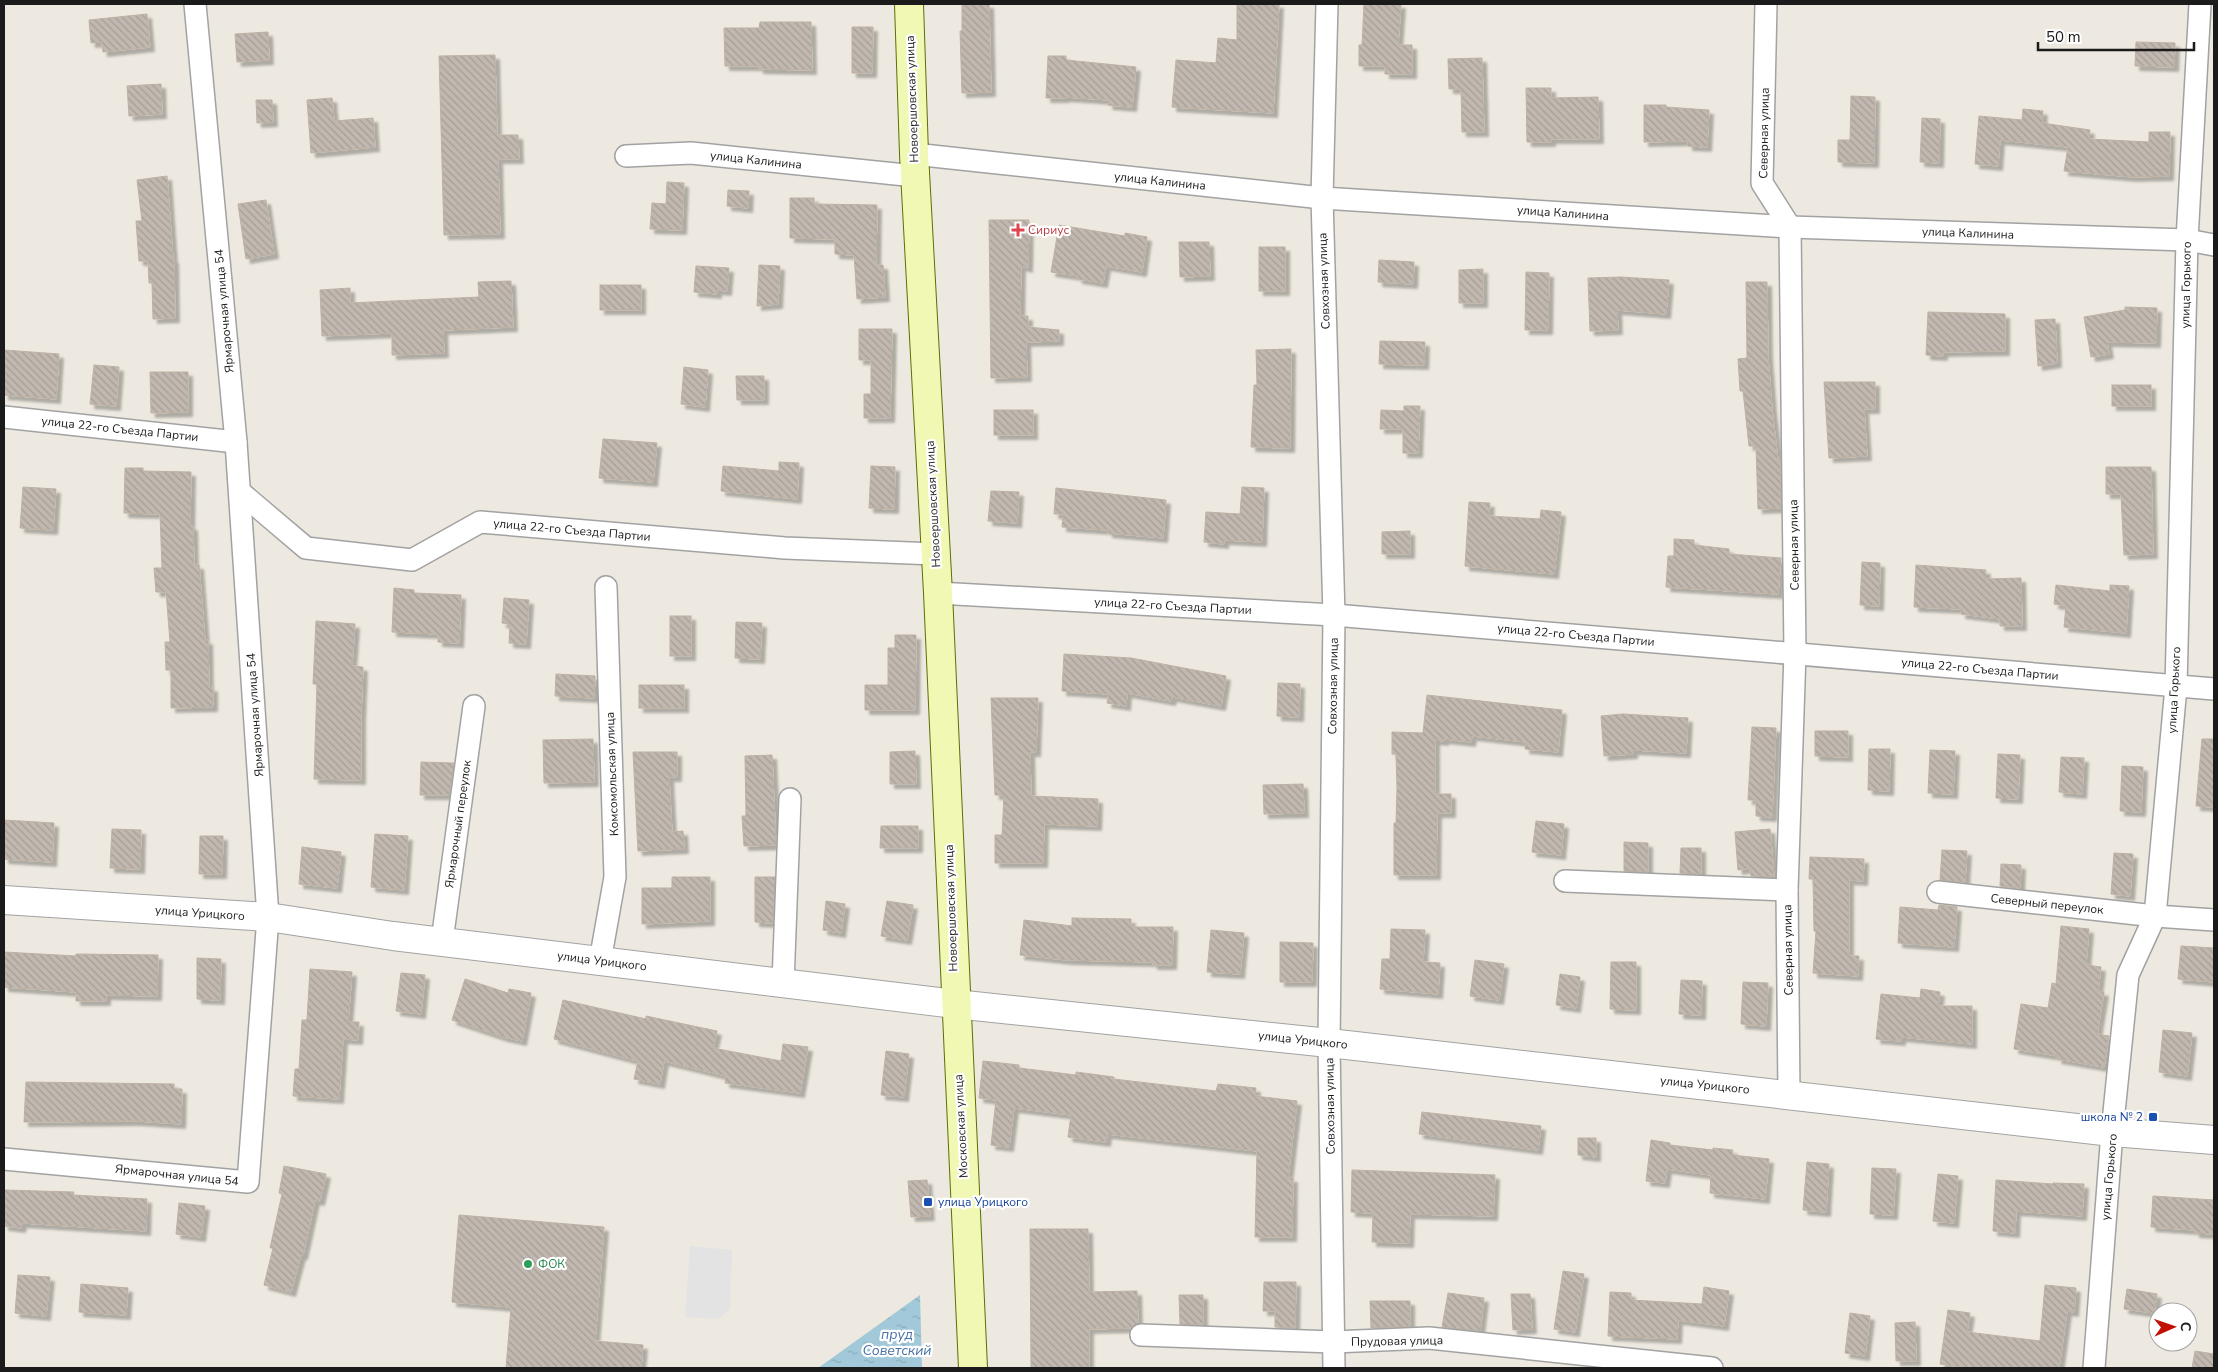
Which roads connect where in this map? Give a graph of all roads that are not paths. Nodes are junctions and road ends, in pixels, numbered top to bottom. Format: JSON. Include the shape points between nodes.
{"nodes":[{"id":1,"x":195,"y":4,"type":"edge"},
{"id":2,"x":909,"y":4,"type":"edge"},
{"id":3,"x":1327,"y":4,"type":"edge"},
{"id":4,"x":1766,"y":4,"type":"edge"},
{"id":5,"x":2200,"y":4,"type":"edge"},
{"id":6,"x":626,"y":156,"type":"dead end"},
{"id":7,"x":915,"y":165,"type":"junction"},
{"id":8,"x":1322,"y":198,"type":"junction"},
{"id":9,"x":1790,"y":228,"type":"junction"},
{"id":10,"x":2187,"y":240,"type":"junction"},
{"id":11,"x":2214,"y":245,"type":"edge"},
{"id":12,"x":4,"y":417,"type":"edge"},
{"id":13,"x":236,"y":442,"type":"junction"},
{"id":14,"x":240,"y":492,"type":"junction"},
{"id":15,"x":936,"y":554,"type":"junction"},
{"id":16,"x":606,"y":587,"type":"dead end"},
{"id":17,"x":938,"y":592,"type":"junction"},
{"id":18,"x":1334,"y":615,"type":"junction"},
{"id":19,"x":1795,"y":653,"type":"junction"},
{"id":20,"x":2176,"y":686,"type":"junction"},
{"id":21,"x":2214,"y":689,"type":"edge"},
{"id":22,"x":474,"y":706,"type":"dead end"},
{"id":23,"x":790,"y":800,"type":"dead end"},
{"id":24,"x":1565,"y":881,"type":"dead end"},
{"id":25,"x":1787,"y":890,"type":"junction"},
{"id":26,"x":1938,"y":892,"type":"dead end"},
{"id":27,"x":4,"y":900,"type":"edge"},
{"id":28,"x":2155,"y":916,"type":"junction"},
{"id":29,"x":268,"y":917,"type":"junction"},
{"id":30,"x":2214,"y":920,"type":"edge"},
{"id":31,"x":442,"y":942,"type":"junction"},
{"id":32,"x":600,"y":960,"type":"junction"},
{"id":33,"x":783,"y":983,"type":"junction"},
{"id":34,"x":955,"y":1004,"type":"junction"},
{"id":35,"x":1329,"y":1043,"type":"junction"},
{"id":36,"x":1789,"y":1094,"type":"junction"},
{"id":37,"x":2112,"y":1132,"type":"junction"},
{"id":38,"x":2214,"y":1140,"type":"edge"},
{"id":39,"x":4,"y":1159,"type":"edge"},
{"id":40,"x":1140,"y":1335,"type":"dead end"},
{"id":41,"x":1333,"y":1342,"type":"junction"},
{"id":42,"x":973,"y":1368,"type":"edge"},
{"id":43,"x":1334,"y":1368,"type":"edge"},
{"id":44,"x":1712,"y":1368,"type":"edge"},
{"id":45,"x":2094,"y":1368,"type":"edge"}],
"edges":[{"from":1,"to":13,"type":"street","name":"Ярмарочная улица 54"},
{"from":2,"to":7,"type":"main road","name":"Новоершовская улица"},
{"from":3,"to":8,"type":"street","name":"Совхозная улица"},
{"from":4,"to":9,"type":"street","name":"Северная улица","via":[[1762,183]]},
{"from":5,"to":10,"type":"street","name":"улица Горького"},
{"from":6,"to":7,"type":"street","name":"улица Калинина","via":[[691,153]]},
{"from":7,"to":8,"type":"street","name":"улица Калинина"},
{"from":7,"to":15,"type":"main road","name":"Новоершовская улица"},
{"from":8,"to":9,"type":"street","name":"улица Калинина"},
{"from":8,"to":18,"type":"street","name":"Совхозная улица"},
{"from":9,"to":10,"type":"street","name":"улица Калинина"},
{"from":9,"to":19,"type":"street","name":"Северная улица"},
{"from":10,"to":11,"type":"street","name":"улица Калинина"},
{"from":10,"to":20,"type":"street","name":"улица Горького"},
{"from":12,"to":13,"type":"street","name":"улица 22-го Съезда Партии"},
{"from":13,"to":14,"type":"street","name":"Ярмарочная улица 54"},
{"from":14,"to":15,"type":"street","name":"улица 22-го Съезда Партии","via":[[306,548],[412,560],[480,522],[784,548]]},
{"from":14,"to":29,"type":"street","name":"Ярмарочная улица 54"},
{"from":15,"to":17,"type":"main road","name":"Новоершовская улица"},
{"from":16,"to":32,"type":"street","name":"Комсомольская улица","via":[[615,877]]},
{"from":17,"to":18,"type":"street","name":"улица 22-го Съезда Партии"},
{"from":17,"to":34,"type":"main road","name":"Новоершовская улица"},
{"from":18,"to":19,"type":"street","name":"улица 22-го Съезда Партии"},
{"from":18,"to":35,"type":"street","name":"Совхозная улица"},
{"from":19,"to":20,"type":"street","name":"улица 22-го Съезда Партии"},
{"from":19,"to":25,"type":"street","name":"Северная улица"},
{"from":20,"to":21,"type":"street","name":"улица 22-го Съезда Партии"},
{"from":20,"to":28,"type":"street","name":"улица Горького"},
{"from":22,"to":31,"type":"street","name":"Ярмарочный переулок"},
{"from":23,"to":33,"type":"street"},
{"from":24,"to":25,"type":"street"},
{"from":25,"to":36,"type":"street","name":"Северная улица"},
{"from":26,"to":28,"type":"street","name":"Северный переулок"},
{"from":27,"to":29,"type":"street","name":"улица Урицкого"},
{"from":28,"to":30,"type":"street"},
{"from":28,"to":37,"type":"street","name":"улица Горького","via":[[2128,975]]},
{"from":29,"to":31,"type":"street","name":"улица Урицкого"},
{"from":29,"to":39,"type":"street","name":"Ярмарочная улица 54","via":[[248,1182]]},
{"from":31,"to":32,"type":"street","name":"улица Урицкого"},
{"from":32,"to":33,"type":"street","name":"улица Урицкого"},
{"from":33,"to":34,"type":"street","name":"улица Урицкого"},
{"from":34,"to":35,"type":"street","name":"улица Урицкого"},
{"from":34,"to":42,"type":"main road","name":"Московская улица"},
{"from":35,"to":36,"type":"street","name":"улица Урицкого"},
{"from":35,"to":41,"type":"street","name":"Совхозная улица"},
{"from":36,"to":37,"type":"street","name":"улица Урицкого"},
{"from":37,"to":38,"type":"street","name":"улица Урицкого"},
{"from":37,"to":45,"type":"street","name":"улица Горького"},
{"from":40,"to":41,"type":"street","name":"Прудовая улица"},
{"from":41,"to":43,"type":"street","name":"Совхозная улица"},
{"from":41,"to":44,"type":"street","name":"Прудовая улица","via":[[1429,1338]]}]}
